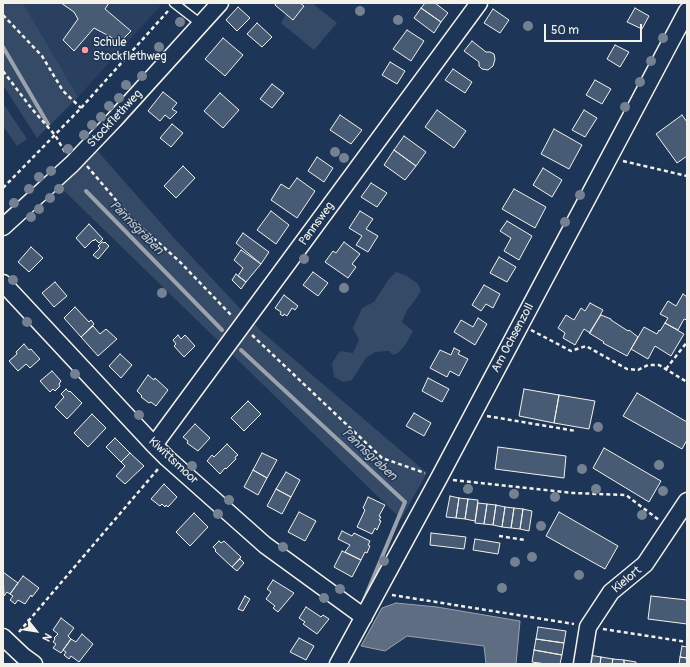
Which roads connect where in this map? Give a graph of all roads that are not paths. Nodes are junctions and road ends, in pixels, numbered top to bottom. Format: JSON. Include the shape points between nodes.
{"nodes":[{"id":1,"x":174,"y":3,"type":"edge"},
{"id":2,"x":220,"y":3,"type":"edge"},
{"id":3,"x":479,"y":3,"type":"edge"},
{"id":4,"x":687,"y":11,"type":"edge"},
{"id":5,"x":200,"y":24,"type":"junction"},
{"id":6,"x":3,"y":227,"type":"edge"},
{"id":7,"x":3,"y":283,"type":"edge"},
{"id":8,"x":154,"y":445,"type":"junction"},
{"id":9,"x":687,"y":501,"type":"edge"},
{"id":10,"x":364,"y":617,"type":"junction"},
{"id":11,"x":6,"y":640,"type":"edge"},
{"id":12,"x":34,"y":664,"type":"edge"},
{"id":13,"x":338,"y":664,"type":"edge"},
{"id":14,"x":582,"y":664,"type":"edge"}],
"edges":[{"from":1,"to":5,"type":"lane"},
{"from":2,"to":5,"type":"street","name":"Stockflethweg"},
{"from":3,"to":8,"type":"street","name":"Pannsweg"},
{"from":4,"to":10,"type":"street","name":"Am Ochsenzoll"},
{"from":5,"to":6,"type":"street","name":"Stockflethweg","via":[[76,160]]},
{"from":7,"to":8,"type":"street","name":"Kiwittsmoor"},
{"from":8,"to":10,"type":"street","name":"Kiwittsmoor","via":[[265,545]]},
{"from":9,"to":14,"type":"street","name":"Kielort","via":[[645,564],[611,592],[588,627]]},
{"from":10,"to":13,"type":"street","name":"Am Ochsenzoll"},
{"from":11,"to":12,"type":"street"}]}
